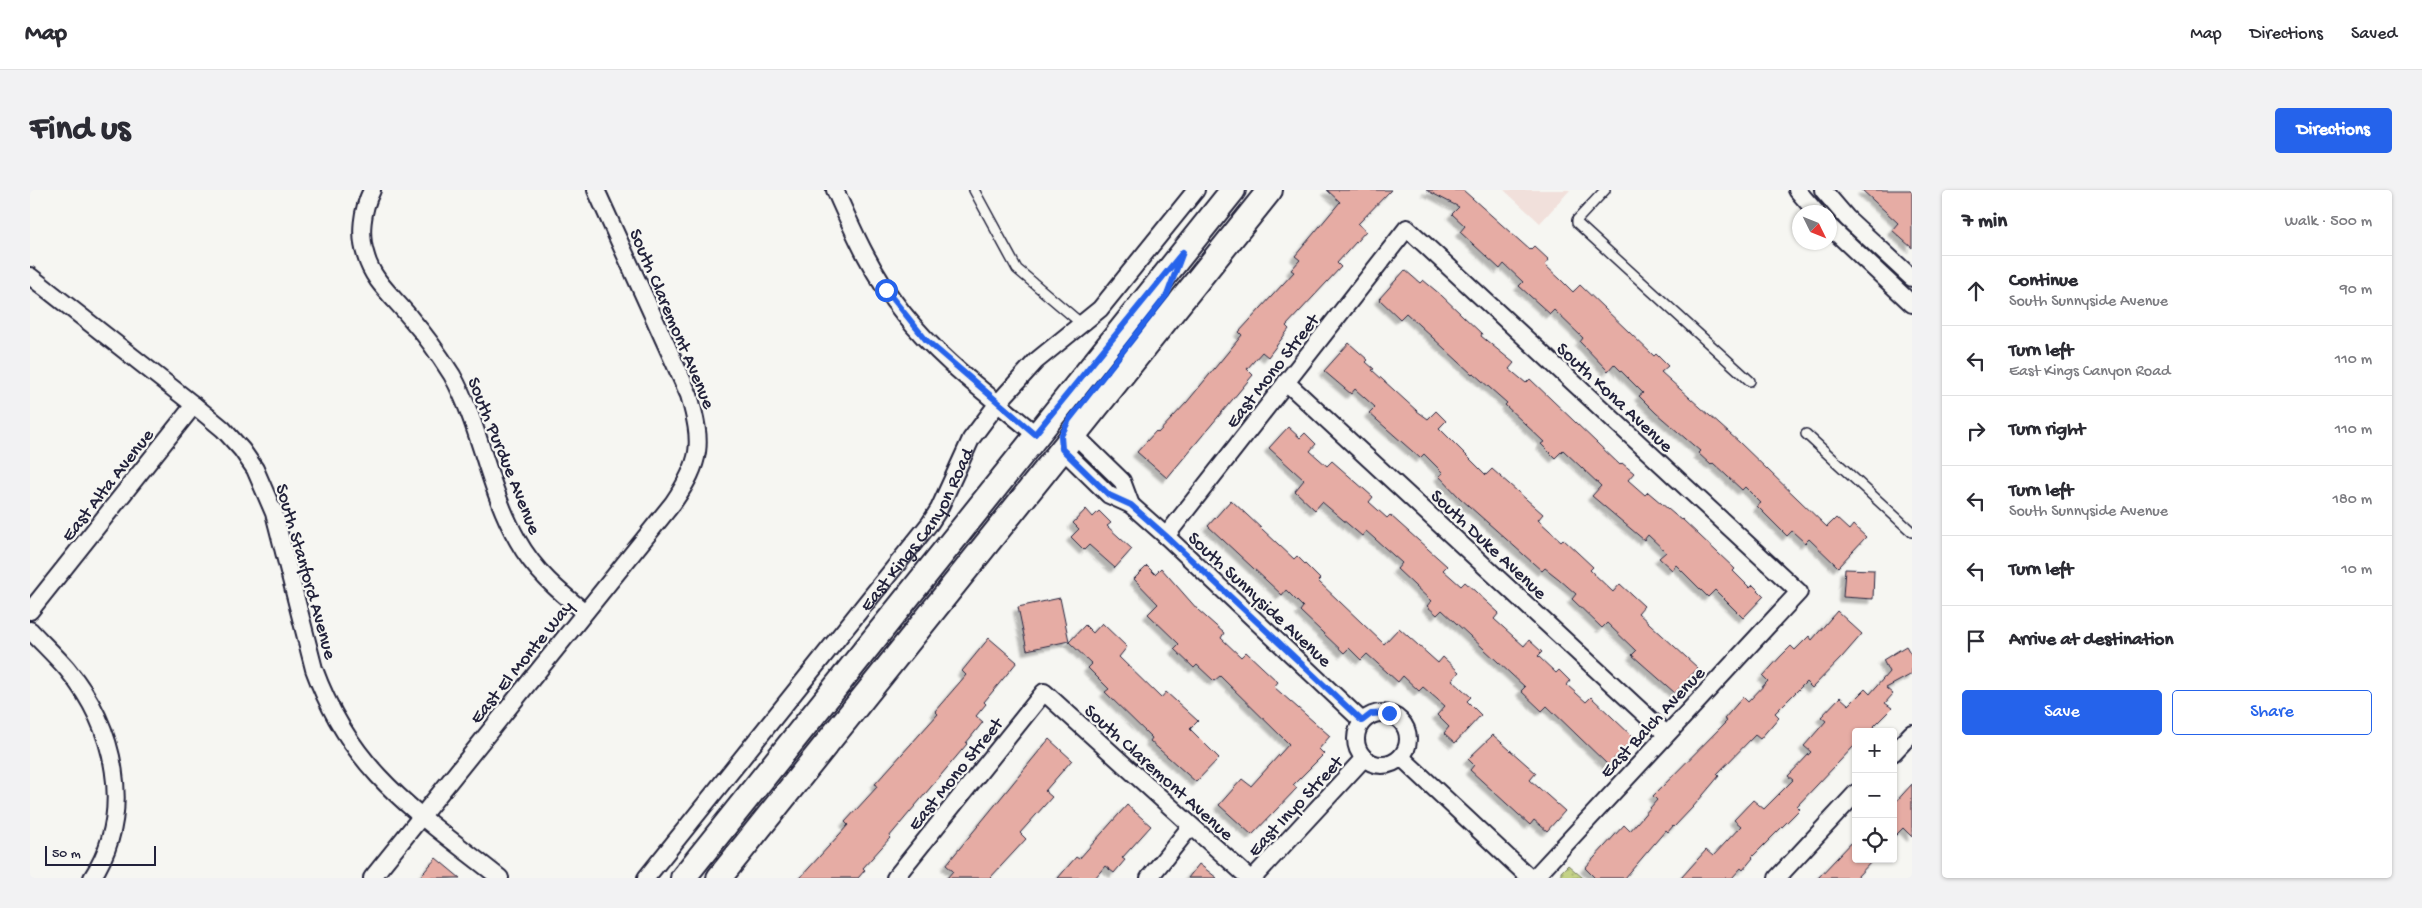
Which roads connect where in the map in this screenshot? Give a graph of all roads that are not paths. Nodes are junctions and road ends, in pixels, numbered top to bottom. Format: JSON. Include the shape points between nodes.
{"nodes":[{"id":1,"x":372,"y":190,"type":"edge"},
{"id":2,"x":596,"y":190,"type":"edge"},
{"id":3,"x":835,"y":190,"type":"edge"},
{"id":4,"x":974,"y":190,"type":"edge"},
{"id":5,"x":1196,"y":190,"type":"edge"},
{"id":6,"x":1233,"y":190,"type":"edge"},
{"id":7,"x":1270,"y":190,"type":"edge"},
{"id":8,"x":1605,"y":190,"type":"edge"},
{"id":9,"x":1797,"y":190,"type":"edge"},
{"id":10,"x":1823,"y":190,"type":"edge"},
{"id":11,"x":1810,"y":205,"type":"edge"},
{"id":12,"x":1407,"y":228,"type":"joint"},
{"id":13,"x":1837,"y":233,"type":"edge"},
{"id":14,"x":1183,"y":252,"type":"junction"},
{"id":15,"x":30,"y":276,"type":"edge"},
{"id":16,"x":1912,"y":278,"type":"edge"},
{"id":17,"x":1912,"y":304,"type":"edge"},
{"id":18,"x":1083,"y":325,"type":"junction"},
{"id":19,"x":1750,"y":381,"type":"dead end"},
{"id":20,"x":1286,"y":382,"type":"junction"},
{"id":21,"x":998,"y":403,"type":"junction"},
{"id":22,"x":194,"y":405,"type":"junction"},
{"id":23,"x":1035,"y":434,"type":"junction"},
{"id":24,"x":1806,"y":434,"type":"dead end"},
{"id":25,"x":1069,"y":440,"type":"junction"},
{"id":26,"x":695,"y":465,"type":"joint"},
{"id":27,"x":1131,"y":505,"type":"junction"},
{"id":28,"x":1912,"y":532,"type":"edge"},
{"id":29,"x":1166,"y":536,"type":"junction"},
{"id":30,"x":1798,"y":592,"type":"joint"},
{"id":31,"x":30,"y":612,"type":"edge"},
{"id":32,"x":585,"y":612,"type":"junction"},
{"id":33,"x":30,"y":630,"type":"edge"},
{"id":34,"x":910,"y":638,"type":"junction"},
{"id":35,"x":1044,"y":692,"type":"joint"},
{"id":36,"x":1362,"y":721,"type":"junction"},
{"id":37,"x":1912,"y":733,"type":"edge"},
{"id":38,"x":1666,"y":734,"type":"junction"},
{"id":39,"x":1897,"y":749,"type":"edge"},
{"id":40,"x":1401,"y":757,"type":"junction"},
{"id":41,"x":1364,"y":758,"type":"junction"},
{"id":42,"x":1852,"y":797,"type":"edge"},
{"id":43,"x":421,"y":816,"type":"junction"},
{"id":44,"x":1191,"y":826,"type":"junction"},
{"id":45,"x":92,"y":878,"type":"edge"},
{"id":46,"x":372,"y":878,"type":"edge"},
{"id":47,"x":500,"y":878,"type":"edge"},
{"id":48,"x":646,"y":878,"type":"edge"},
{"id":49,"x":683,"y":878,"type":"edge"},
{"id":50,"x":719,"y":878,"type":"edge"},
{"id":51,"x":895,"y":878,"type":"edge"},
{"id":52,"x":1149,"y":878,"type":"edge"},
{"id":53,"x":1251,"y":878,"type":"edge"},
{"id":54,"x":1530,"y":878,"type":"edge"},
{"id":55,"x":1534,"y":878,"type":"edge"},
{"id":56,"x":1777,"y":878,"type":"edge"}],
"edges":[{"from":1,"to":32,"type":"street","name":"South Purdue Avenue","via":[[362,227],[365,256],[374,276],[433,346],[452,377],[466,404],[504,513],[518,541],[550,582]]},
{"from":2,"to":26,"type":"street","name":"South Claremont Avenue","via":[[688,395],[699,443]]},
{"from":3,"to":21,"type":"street","via":[[870,264],[902,313],[926,340]]},
{"from":4,"to":18,"type":"lane","via":[[1017,269]]},
{"from":5,"to":18,"type":"street","name":"East Kings Canyon Road","via":[[1100,310]]},
{"from":6,"to":14,"type":"main road","name":"East Kings Canyon Road"},
{"from":7,"to":25,"type":"main road"},
{"from":8,"to":19,"type":"lane","via":[[1577,220],[1577,224]]},
{"from":9,"to":11,"type":"street"},
{"from":10,"to":16,"type":"street","via":[[1847,218]]},
{"from":12,"to":20,"type":"street","name":"East Mono Street"},
{"from":12,"to":30,"type":"street","name":"South Kona Avenue"},
{"from":13,"to":17,"type":"street"},
{"from":14,"to":23,"type":"main road","name":"East Kings Canyon Road"},
{"from":14,"to":25,"type":"main road","via":[[1167,295],[1069,420],[1061,436]]},
{"from":15,"to":22,"type":"street","name":"South Stanford Avenue"},
{"from":18,"to":21,"type":"street","name":"East Kings Canyon Road","via":[[1036,361]]},
{"from":20,"to":29,"type":"street","name":"East Mono Street"},
{"from":20,"to":38,"type":"street","name":"South Duke Avenue"},
{"from":21,"to":23,"type":"street"},
{"from":21,"to":48,"type":"street","name":"East Kings Canyon Road","via":[[971,439],[930,523]]},
{"from":22,"to":31,"type":"street","name":"East Alta Avenue"},
{"from":22,"to":43,"type":"street","name":"South Stanford Avenue","via":[[242,450],[267,492],[314,669],[333,714],[363,762],[385,786]]},
{"from":23,"to":34,"type":"main road","via":[[1040,443],[1036,459],[925,598]]},
{"from":23,"to":49,"type":"main road","name":"East Kings Canyon Road"},
{"from":24,"to":28,"type":"lane"},
{"from":25,"to":27,"type":"street","name":"South Sunnyside Avenue","via":[[1109,495]]},
{"from":25,"to":27,"type":"street","name":"South Sunnyside Avenue","via":[[1082,442],[1122,480]]},
{"from":25,"to":34,"type":"main road"},
{"from":26,"to":32,"type":"street","name":"East El Monte Way","via":[[674,503]]},
{"from":27,"to":29,"type":"street","name":"South Sunnyside Avenue"},
{"from":29,"to":36,"type":"street","name":"South Sunnyside Avenue"},
{"from":30,"to":38,"type":"street","name":"East Balch Avenue"},
{"from":32,"to":43,"type":"street","name":"East El Monte Way"},
{"from":33,"to":45,"type":"street","via":[[68,670],[99,720],[111,755],[117,789],[113,827],[101,864]]},
{"from":34,"to":50,"type":"main road"},
{"from":35,"to":44,"type":"street","name":"South Claremont Avenue"},
{"from":35,"to":51,"type":"street","name":"East Mono Street"},
{"from":36,"to":40,"type":"street","via":[[1380,712],[1398,717],[1404,724],[1408,740]]},
{"from":36,"to":41,"type":"street","via":[[1355,738],[1356,747]]},
{"from":37,"to":39,"type":"street"},
{"from":38,"to":55,"type":"street","name":"East Balch Avenue"},
{"from":40,"to":41,"type":"street","via":[[1386,765],[1377,765]]},
{"from":40,"to":54,"type":"street"},
{"from":41,"to":53,"type":"street","name":"East Inyo Street"},
{"from":42,"to":56,"type":"street"},
{"from":43,"to":46,"type":"street","name":"East El Monte Way"},
{"from":43,"to":47,"type":"street","name":"South Stanford Avenue"},
{"from":44,"to":52,"type":"street"},
{"from":44,"to":53,"type":"street","name":"South Claremont Avenue"}]}
